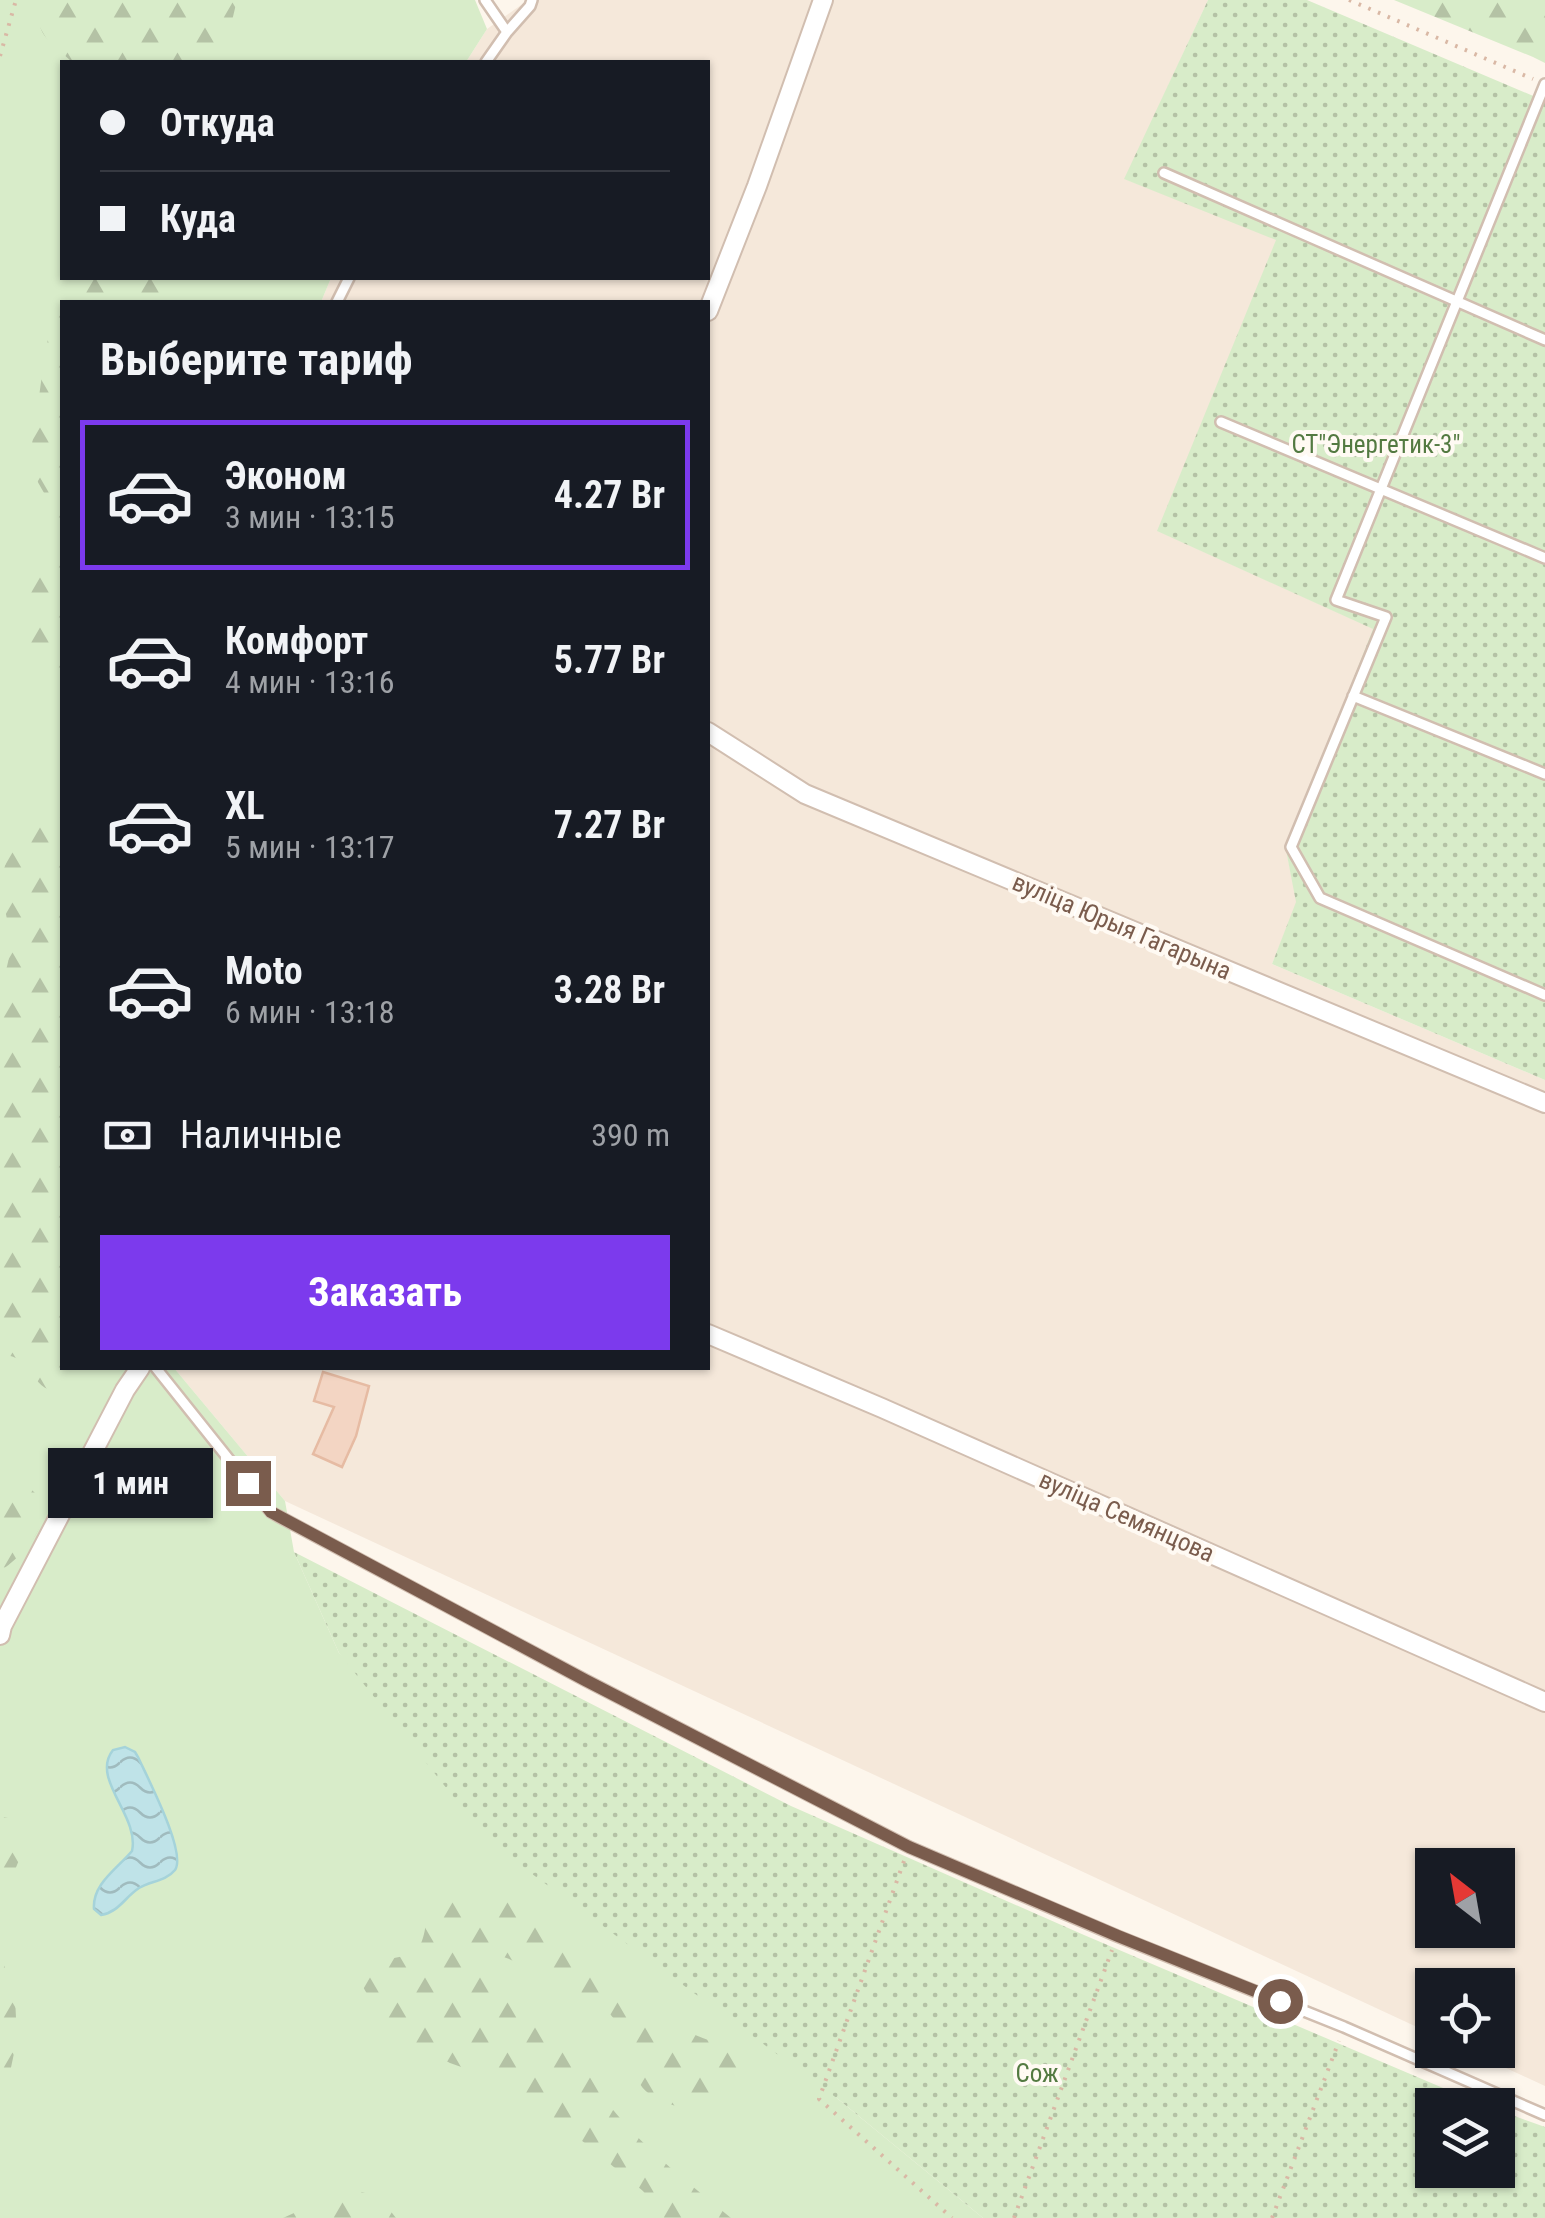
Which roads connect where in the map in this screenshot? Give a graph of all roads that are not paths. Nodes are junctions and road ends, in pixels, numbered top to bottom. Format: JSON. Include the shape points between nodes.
{"nodes":[{"id":1,"x":485,"y":0,"type":"edge"},
{"id":2,"x":532,"y":0,"type":"edge"},
{"id":3,"x":823,"y":0,"type":"edge"},
{"id":4,"x":506,"y":32,"type":"junction"},
{"id":5,"x":487,"y":60,"type":"edge"},
{"id":6,"x":1545,"y":84,"type":"edge"},
{"id":7,"x":1164,"y":173,"type":"dead end"},
{"id":8,"x":1457,"y":302,"type":"junction"},
{"id":9,"x":710,"y":306,"type":"edge"},
{"id":10,"x":1545,"y":340,"type":"edge"},
{"id":11,"x":1221,"y":422,"type":"dead end"},
{"id":12,"x":1382,"y":488,"type":"junction"},
{"id":13,"x":1545,"y":558,"type":"edge"},
{"id":14,"x":1353,"y":696,"type":"junction"},
{"id":15,"x":710,"y":733,"type":"edge"},
{"id":16,"x":1545,"y":774,"type":"edge"},
{"id":17,"x":1545,"y":995,"type":"edge"},
{"id":18,"x":1545,"y":1103,"type":"edge"},
{"id":19,"x":710,"y":1335,"type":"edge"},
{"id":20,"x":139,"y":1370,"type":"edge"},
{"id":21,"x":158,"y":1370,"type":"edge"},
{"id":22,"x":1,"y":1631,"type":"edge"},
{"id":23,"x":1545,"y":1702,"type":"edge"},
{"id":24,"x":1545,"y":2115,"type":"edge"}],
"edges":[{"from":1,"to":4,"type":"lane"},
{"from":2,"to":4,"type":"lane"},
{"from":3,"to":9,"type":"street"},
{"from":4,"to":5,"type":"lane"},
{"from":6,"to":8,"type":"lane"},
{"from":7,"to":8,"type":"lane"},
{"from":8,"to":10,"type":"lane"},
{"from":8,"to":12,"type":"lane"},
{"from":11,"to":12,"type":"lane"},
{"from":12,"to":13,"type":"lane"},
{"from":12,"to":14,"type":"lane","via":[[1336,600],[1386,617]]},
{"from":14,"to":16,"type":"lane"},
{"from":14,"to":17,"type":"lane","via":[[1291,847],[1320,898]]},
{"from":15,"to":18,"type":"street","name":"вуліца Юрыя Гагарына","via":[[805,794]]},
{"from":19,"to":23,"type":"street","name":"вуліца Семянцова"},
{"from":20,"to":22,"type":"street"},
{"from":21,"to":24,"type":"lane","via":[[271,1512],[909,1847]]}]}
